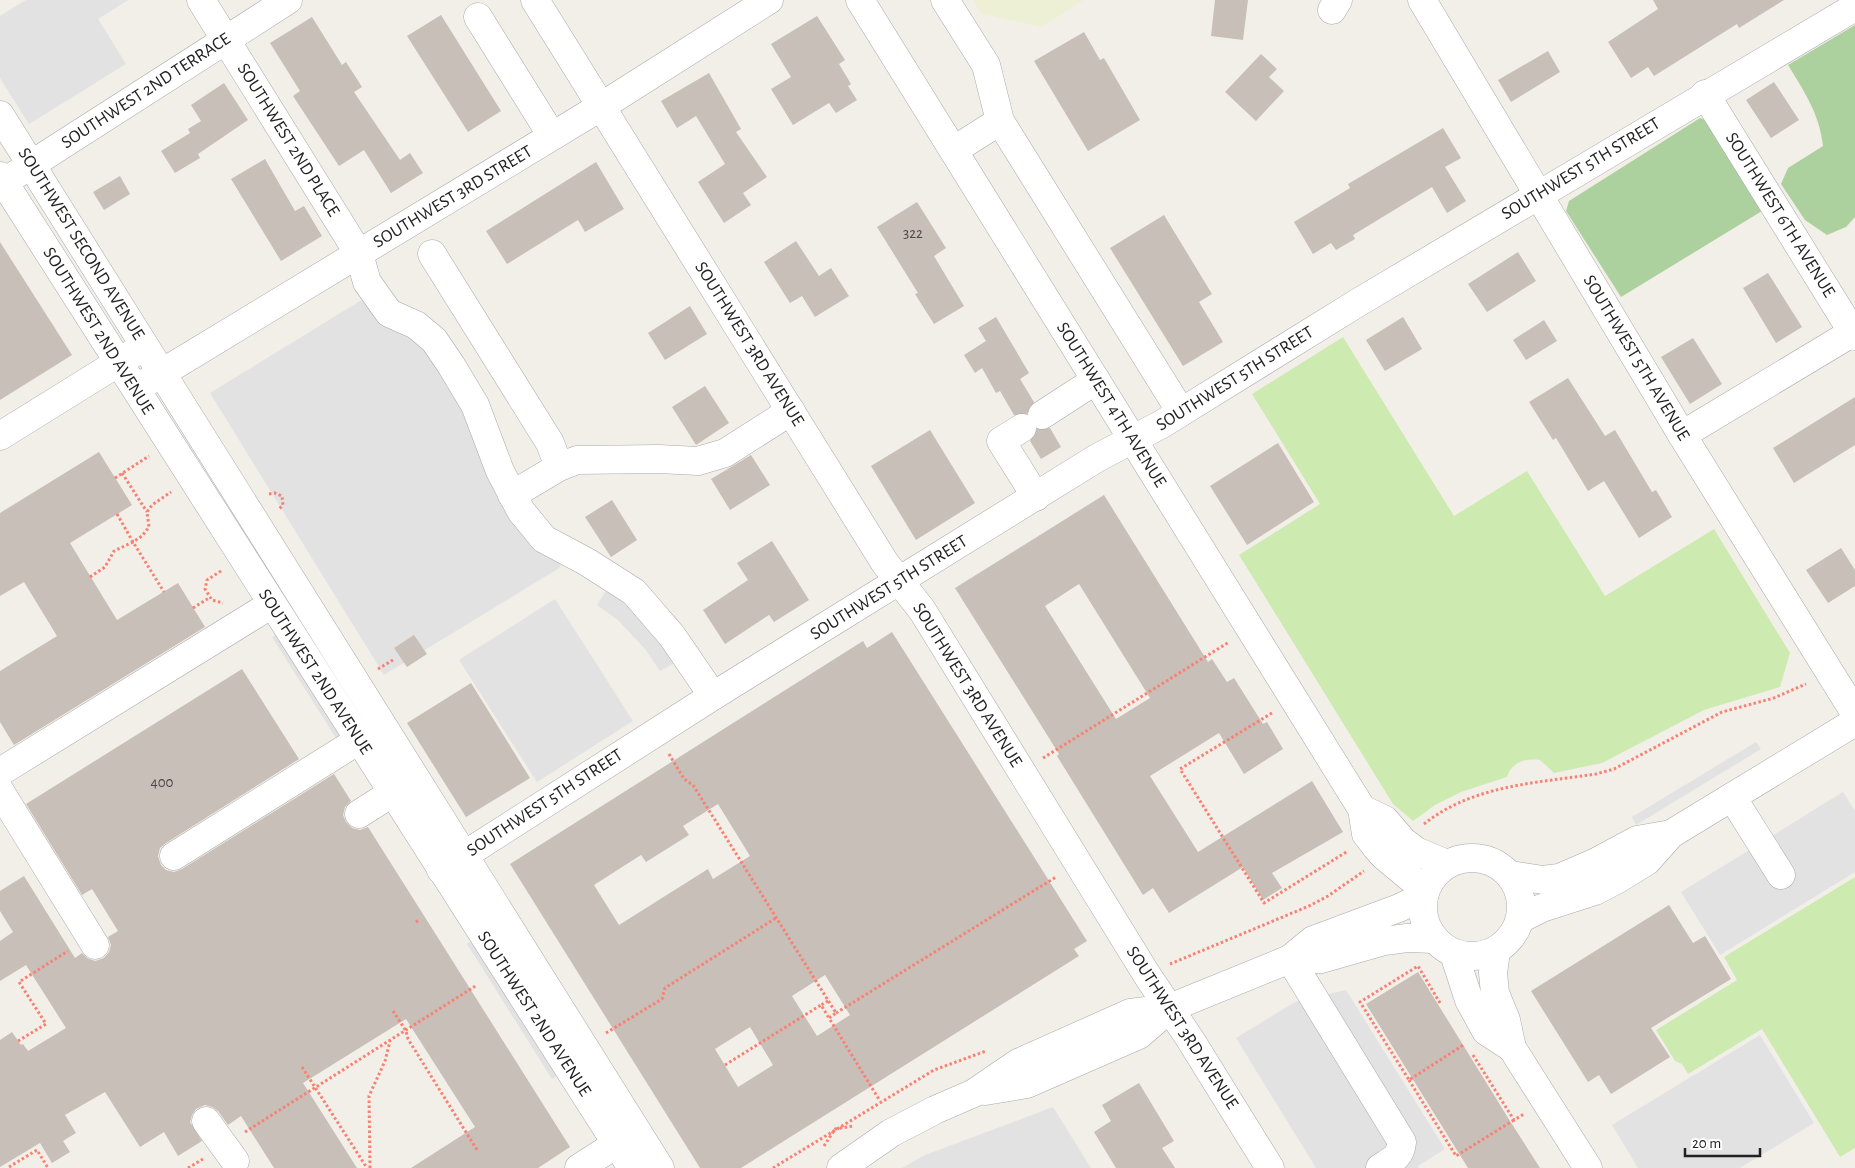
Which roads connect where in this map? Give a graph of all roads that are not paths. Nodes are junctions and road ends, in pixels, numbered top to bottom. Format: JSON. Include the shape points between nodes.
{"nodes":[{"id":1,"x":201,"y":0,"type":"edge"},
{"id":2,"x":288,"y":0,"type":"edge"},
{"id":3,"x":535,"y":0,"type":"edge"},
{"id":4,"x":769,"y":0,"type":"edge"},
{"id":5,"x":860,"y":0,"type":"edge"},
{"id":6,"x":945,"y":0,"type":"edge"},
{"id":7,"x":1422,"y":0,"type":"edge"},
{"id":8,"x":1855,"y":7,"type":"edge"},
{"id":9,"x":478,"y":17,"type":"dead end"},
{"id":10,"x":226,"y":40,"type":"junction"},
{"id":11,"x":1705,"y":94,"type":"junction"},
{"id":12,"x":602,"y":106,"type":"junction"},
{"id":13,"x":0,"y":115,"type":"edge"},
{"id":14,"x":1000,"y":121,"type":"junction"},
{"id":15,"x":552,"y":136,"type":"junction"},
{"id":16,"x":954,"y":150,"type":"junction"},
{"id":17,"x":32,"y":164,"type":"junction"},
{"id":18,"x":2,"y":179,"type":"edge"},
{"id":19,"x":1539,"y":196,"type":"junction"},
{"id":20,"x":359,"y":254,"type":"junction"},
{"id":21,"x":432,"y":254,"type":"dead end"},
{"id":22,"x":1854,"y":333,"type":"edge"},
{"id":23,"x":146,"y":345,"type":"junction"},
{"id":24,"x":118,"y":363,"type":"junction"},
{"id":25,"x":163,"y":373,"type":"junction"},
{"id":26,"x":1096,"y":380,"type":"junction"},
{"id":27,"x":134,"y":389,"type":"junction"},
{"id":28,"x":791,"y":411,"type":"junction"},
{"id":29,"x":1181,"y":412,"type":"junction"},
{"id":30,"x":1682,"y":435,"type":"junction"},
{"id":31,"x":0,"y":436,"type":"edge"},
{"id":32,"x":1134,"y":440,"type":"junction"},
{"id":33,"x":559,"y":467,"type":"junction"},
{"id":34,"x":512,"y":495,"type":"junction"},
{"id":35,"x":1036,"y":497,"type":"junction"},
{"id":36,"x":900,"y":582,"type":"junction"},
{"id":37,"x":272,"y":604,"type":"junction"},
{"id":38,"x":319,"y":622,"type":"junction"},
{"id":39,"x":293,"y":638,"type":"junction"},
{"id":40,"x":713,"y":696,"type":"junction"},
{"id":41,"x":1855,"y":713,"type":"edge"},
{"id":42,"x":1855,"y":722,"type":"edge"},
{"id":43,"x":358,"y":740,"type":"junction"},
{"id":44,"x":0,"y":772,"type":"edge"},
{"id":45,"x":0,"y":791,"type":"edge"},
{"id":46,"x":392,"y":793,"type":"junction"},
{"id":47,"x":1732,"y":797,"type":"junction"},
{"id":48,"x":1362,"y":809,"type":"junction"},
{"id":49,"x":359,"y":814,"type":"dead end"},
{"id":50,"x":1671,"y":834,"type":"junction"},
{"id":51,"x":464,"y":855,"type":"junction"},
{"id":52,"x":174,"y":856,"type":"dead end"},
{"id":53,"x":1447,"y":864,"type":"junction"},
{"id":54,"x":442,"y":870,"type":"junction"},
{"id":55,"x":1510,"y":875,"type":"junction"},
{"id":56,"x":1781,"y":875,"type":"dead end"},
{"id":57,"x":1425,"y":893,"type":"junction"},
{"id":58,"x":1520,"y":919,"type":"junction"},
{"id":59,"x":83,"y":946,"type":"road end"},
{"id":60,"x":1444,"y":947,"type":"junction"},
{"id":61,"x":1496,"y":951,"type":"junction"},
{"id":62,"x":1290,"y":959,"type":"junction"},
{"id":63,"x":1170,"y":1008,"type":"junction"},
{"id":64,"x":1512,"y":1048,"type":"junction"},
{"id":65,"x":206,"y":1121,"type":"dead end"},
{"id":66,"x":627,"y":1137,"type":"junction"},
{"id":67,"x":236,"y":1166,"type":"edge"},
{"id":68,"x":579,"y":1168,"type":"edge"},
{"id":69,"x":632,"y":1168,"type":"edge"},
{"id":70,"x":660,"y":1168,"type":"edge"},
{"id":71,"x":841,"y":1168,"type":"edge"},
{"id":72,"x":1270,"y":1168,"type":"edge"},
{"id":73,"x":1380,"y":1168,"type":"edge"},
{"id":74,"x":1588,"y":1168,"type":"edge"}],
"edges":[{"from":1,"to":10,"type":"street","name":"SOUTHWEST 2ND PLACE"},
{"from":2,"to":10,"type":"street","name":"SOUTHWEST 2ND TERRACE"},
{"from":3,"to":12,"type":"street","name":"SOUTHWEST 3RD AVENUE"},
{"from":4,"to":12,"type":"street","name":"SOUTHWEST 3RD STREET"},
{"from":5,"to":16,"type":"street","name":"SOUTHWEST 4TH AVENUE"},
{"from":6,"to":14,"type":"street","via":[[986,65]]},
{"from":7,"to":19,"type":"street","name":"SOUTHWEST 5TH AVENUE"},
{"from":8,"to":11,"type":"street","name":"SOUTHWEST 5TH STREET"},
{"from":9,"to":15,"type":"street"},
{"from":10,"to":17,"type":"street","name":"SOUTHWEST 2ND TERRACE"},
{"from":10,"to":20,"type":"street","name":"SOUTHWEST 2ND PLACE"},
{"from":11,"to":19,"type":"street","name":"SOUTHWEST 5TH STREET"},
{"from":11,"to":22,"type":"street","name":"SOUTHWEST 6TH AVENUE"},
{"from":12,"to":15,"type":"street","name":"SOUTHWEST 3RD STREET"},
{"from":12,"to":28,"type":"street","name":"SOUTHWEST 3RD AVENUE"},
{"from":13,"to":17,"type":"street","name":"SOUTHWEST SECOND AVENUE"},
{"from":14,"to":16,"type":"street"},
{"from":14,"to":29,"type":"street"},
{"from":15,"to":20,"type":"street","name":"SOUTHWEST 3RD STREET"},
{"from":16,"to":26,"type":"street","name":"SOUTHWEST 4TH AVENUE"},
{"from":17,"to":18,"type":"street","name":"SOUTHWEST 2ND TERRACE"},
{"from":17,"to":23,"type":"street","name":"SOUTHWEST SECOND AVENUE"},
{"from":18,"to":24,"type":"street","name":"SOUTHWEST 2ND AVENUE"},
{"from":19,"to":29,"type":"street","name":"SOUTHWEST 5TH STREET"},
{"from":19,"to":30,"type":"street","name":"SOUTHWEST 5TH AVENUE"},
{"from":20,"to":25,"type":"street","name":"SOUTHWEST 3RD STREET"},
{"from":20,"to":34,"type":"street","name":"SOUTHWEST 2ND PLACE","via":[[367,282],[389,313],[416,325],[434,340],[451,366],[475,405]]},
{"from":21,"to":33,"type":"street","via":[[550,443]]},
{"from":22,"to":30,"type":"street"},
{"from":23,"to":24,"type":"street"},
{"from":23,"to":25,"type":"street","name":"SOUTHWEST SECOND AVENUE"},
{"from":24,"to":27,"type":"street","name":"SOUTHWEST 2ND AVENUE"},
{"from":24,"to":31,"type":"street"},
{"from":25,"to":27,"type":"street","name":"SOUTHWEST 3RD STREET"},
{"from":25,"to":38,"type":"street","name":"SOUTHWEST 2ND AVENUE"},
{"from":26,"to":32,"type":"street","name":"SOUTHWEST 4TH AVENUE"},
{"from":26,"to":35,"type":"street","via":[[1001,441]]},
{"from":27,"to":37,"type":"street","name":"SOUTHWEST 2ND AVENUE"},
{"from":28,"to":33,"type":"street","via":[[725,453],[698,461],[595,459],[577,460]]},
{"from":28,"to":36,"type":"street","name":"SOUTHWEST 3RD AVENUE"},
{"from":29,"to":32,"type":"street","name":"SOUTHWEST 5TH STREET"},
{"from":30,"to":41,"type":"street","name":"SOUTHWEST 5TH AVENUE"},
{"from":32,"to":35,"type":"street","name":"SOUTHWEST 5TH STREET","via":[[1097,458]]},
{"from":32,"to":48,"type":"street","name":"SOUTHWEST 4TH AVENUE"},
{"from":33,"to":34,"type":"street"},
{"from":34,"to":40,"type":"street","name":"SOUTHWEST 2ND PLACE","via":[[544,539],[634,592],[672,636]]},
{"from":35,"to":36,"type":"street","name":"SOUTHWEST 5TH STREET"},
{"from":36,"to":40,"type":"street","name":"SOUTHWEST 5TH STREET"},
{"from":36,"to":63,"type":"street","name":"SOUTHWEST 3RD AVENUE","via":[[922,610]]},
{"from":37,"to":39,"type":"street","name":"SOUTHWEST 2ND AVENUE"},
{"from":37,"to":44,"type":"street"},
{"from":38,"to":39,"type":"street"},
{"from":38,"to":51,"type":"street","name":"SOUTHWEST 2ND AVENUE"},
{"from":39,"to":43,"type":"street","name":"SOUTHWEST 2ND AVENUE"},
{"from":40,"to":51,"type":"street","name":"SOUTHWEST 5TH STREET"},
{"from":42,"to":47,"type":"street"},
{"from":43,"to":46,"type":"street","name":"SOUTHWEST 2ND AVENUE"},
{"from":43,"to":52,"type":"street"},
{"from":45,"to":59,"type":"street"},
{"from":46,"to":49,"type":"street"},
{"from":46,"to":54,"type":"street","name":"SOUTHWEST 2ND AVENUE"},
{"from":47,"to":50,"type":"street"},
{"from":47,"to":56,"type":"street"},
{"from":48,"to":53,"type":"street","via":[[1385,820],[1416,851]]},
{"from":48,"to":57,"type":"street","name":"SOUTHWEST 4TH AVENUE","via":[[1366,834],[1384,856]]},
{"from":50,"to":55,"type":"street","via":[[1636,840],[1559,878],[1543,880]]},
{"from":50,"to":58,"type":"street","via":[[1648,861],[1618,879]]},
{"from":51,"to":54,"type":"street","name":"SOUTHWEST 5TH STREET"},
{"from":51,"to":66,"type":"street","name":"SOUTHWEST 2ND AVENUE"},
{"from":53,"to":55,"type":"street","via":[[1466,858],[1487,860]]},
{"from":53,"to":57,"type":"street","via":[[1437,872]]},
{"from":54,"to":66,"type":"street","name":"SOUTHWEST 2ND AVENUE"},
{"from":55,"to":58,"type":"street","via":[[1519,896]]},
{"from":57,"to":60,"type":"street","via":[[1423,917]]},
{"from":57,"to":62,"type":"street","via":[[1399,908],[1313,940]]},
{"from":58,"to":61,"type":"street","via":[[1511,938]]},
{"from":60,"to":61,"type":"street","via":[[1468,957]]},
{"from":60,"to":62,"type":"street","via":[[1400,939],[1321,959]]},
{"from":60,"to":64,"type":"street","via":[[1486,1031]]},
{"from":61,"to":64,"type":"street","via":[[1495,992]]},
{"from":62,"to":63,"type":"street"},
{"from":62,"to":73,"type":"street","via":[[1402,1142],[1398,1156]]},
{"from":63,"to":71,"type":"street","via":[[1139,1035],[1027,1084],[974,1093],[906,1125]]},
{"from":63,"to":72,"type":"street","name":"SOUTHWEST 3RD AVENUE"},
{"from":64,"to":74,"type":"street"},
{"from":65,"to":67,"type":"street"},
{"from":66,"to":68,"type":"street"},
{"from":66,"to":69,"type":"street","name":"SOUTHWEST 2ND AVENUE"},
{"from":66,"to":70,"type":"street","name":"SOUTHWEST 2ND AVENUE"}]}
